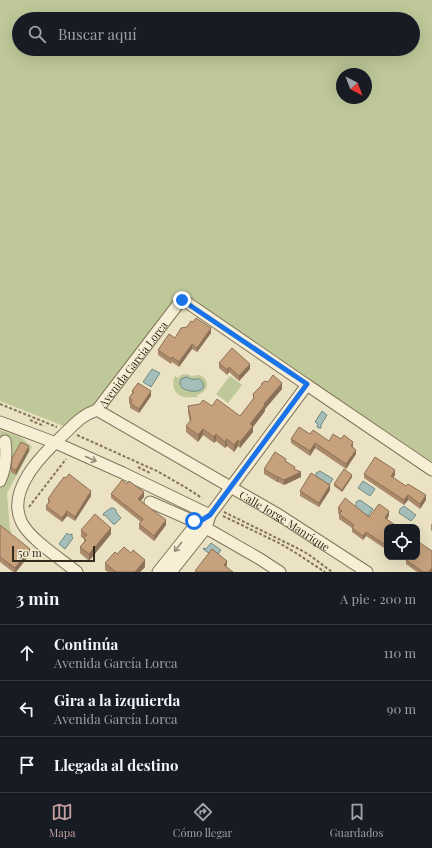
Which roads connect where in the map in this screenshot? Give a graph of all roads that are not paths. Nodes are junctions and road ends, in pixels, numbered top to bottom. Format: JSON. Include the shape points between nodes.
{"nodes":[{"id":1,"x":307,"y":384,"type":"junction"},
{"id":2,"x":97,"y":410,"type":"junction"},
{"id":3,"x":0,"y":422,"type":"edge"},
{"id":4,"x":5,"y":441,"type":"dead end"},
{"id":5,"x":56,"y":443,"type":"junction"},
{"id":6,"x":432,"y":470,"type":"edge"},
{"id":7,"x":0,"y":481,"type":"edge"},
{"id":8,"x":230,"y":487,"type":"junction"},
{"id":9,"x":150,"y":502,"type":"dead end"},
{"id":10,"x":214,"y":514,"type":"junction"},
{"id":11,"x":201,"y":525,"type":"junction"},
{"id":12,"x":77,"y":572,"type":"edge"},
{"id":13,"x":158,"y":572,"type":"edge"},
{"id":14,"x":171,"y":572,"type":"edge"},
{"id":15,"x":280,"y":572,"type":"edge"},
{"id":16,"x":367,"y":572,"type":"edge"}],
"edges":[{"from":1,"to":2,"type":"street","name":"Avenida García Lorca","via":[[182,300]]},
{"from":1,"to":6,"type":"street"},
{"from":1,"to":8,"type":"street"},
{"from":2,"to":5,"type":"street","name":"Avenida García Lorca","via":[[78,420]]},
{"from":2,"to":8,"type":"street","name":"Calle Jorge Manrique"},
{"from":3,"to":5,"type":"street"},
{"from":4,"to":7,"type":"street","via":[[6,458]]},
{"from":5,"to":10,"type":"street","one_way":true},
{"from":5,"to":12,"type":"street","name":"Avenida García Lorca","via":[[28,475],[19,498],[19,515],[31,534]]},
{"from":8,"to":10,"type":"street"},
{"from":8,"to":16,"type":"street","name":"Calle Jorge Manrique","via":[[297,526]]},
{"from":9,"to":11,"type":"street"},
{"from":10,"to":11,"type":"street"},
{"from":11,"to":13,"type":"street","one_way":true},
{"from":11,"to":14,"type":"street"},
{"from":11,"to":15,"type":"street"}]}
